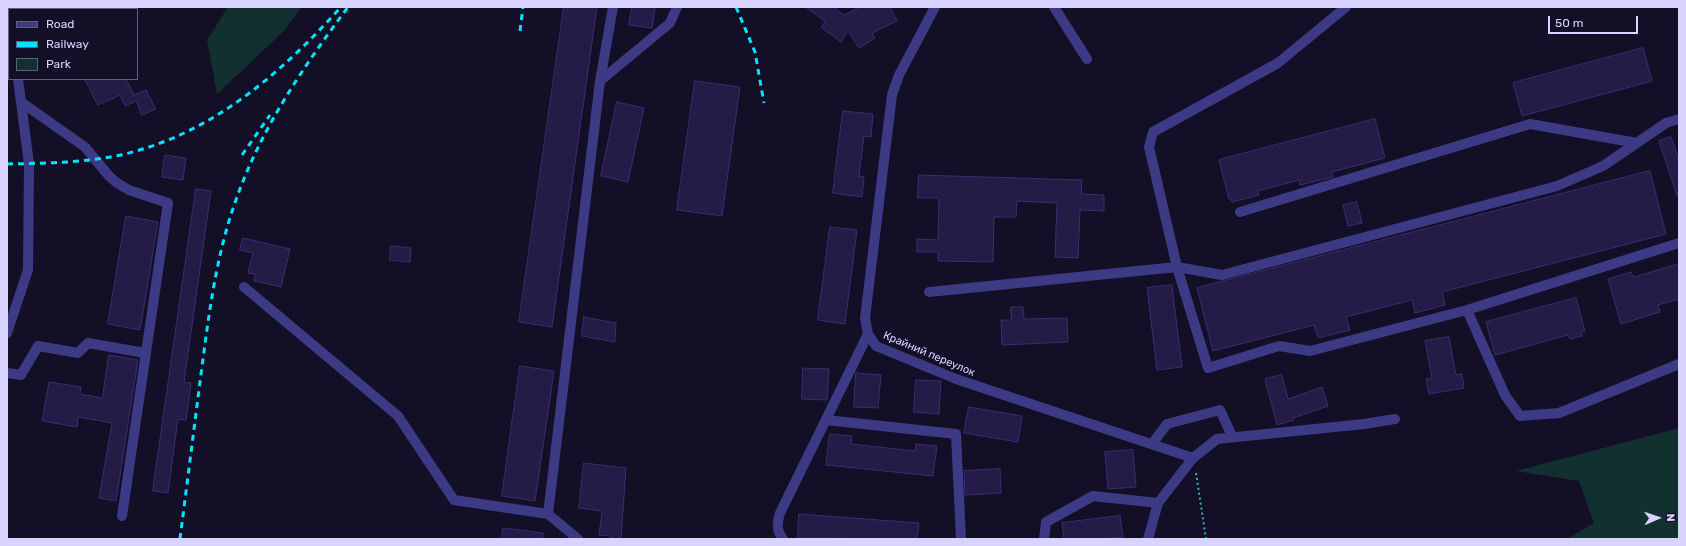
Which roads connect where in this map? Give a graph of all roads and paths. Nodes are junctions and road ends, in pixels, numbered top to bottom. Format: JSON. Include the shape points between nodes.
{"nodes":[{"id":1,"x":613,"y":7,"type":"edge"},
{"id":2,"x":677,"y":7,"type":"edge"},
{"id":3,"x":935,"y":7,"type":"edge"},
{"id":4,"x":1054,"y":7,"type":"edge"},
{"id":5,"x":1346,"y":7,"type":"edge"},
{"id":6,"x":1087,"y":59,"type":"dead end"},
{"id":7,"x":18,"y":80,"type":"edge"},
{"id":8,"x":600,"y":81,"type":"junction"},
{"id":9,"x":21,"y":102,"type":"junction"},
{"id":10,"x":1679,"y":119,"type":"edge"},
{"id":11,"x":1637,"y":143,"type":"junction"},
{"id":12,"x":1240,"y":212,"type":"dead end"},
{"id":13,"x":1679,"y":242,"type":"edge"},
{"id":14,"x":1177,"y":267,"type":"junction"},
{"id":15,"x":244,"y":287,"type":"dead end"},
{"id":16,"x":929,"y":292,"type":"dead end"},
{"id":17,"x":1467,"y":310,"type":"junction"},
{"id":18,"x":7,"y":333,"type":"edge"},
{"id":19,"x":868,"y":334,"type":"junction"},
{"id":20,"x":145,"y":353,"type":"junction"},
{"id":21,"x":1679,"y":364,"type":"edge"},
{"id":22,"x":7,"y":373,"type":"edge"},
{"id":23,"x":1395,"y":419,"type":"dead end"},
{"id":24,"x":826,"y":420,"type":"junction"},
{"id":25,"x":1232,"y":436,"type":"junction"},
{"id":26,"x":1152,"y":444,"type":"junction"},
{"id":27,"x":1193,"y":458,"type":"junction"},
{"id":28,"x":1158,"y":503,"type":"junction"},
{"id":29,"x":548,"y":514,"type":"junction"},
{"id":30,"x":122,"y":516,"type":"dead end"},
{"id":31,"x":578,"y":539,"type":"edge"},
{"id":32,"x":783,"y":539,"type":"edge"},
{"id":33,"x":961,"y":539,"type":"edge"},
{"id":34,"x":1044,"y":539,"type":"edge"},
{"id":35,"x":1148,"y":539,"type":"edge"},
{"id":36,"x":1206,"y":539,"type":"edge"}],
"edges":[{"from":1,"to":8,"type":"street"},
{"from":2,"to":8,"type":"street","via":[[670,24]]},
{"from":3,"to":19,"type":"street","name":"Крайний переулок","via":[[899,75],[892,95],[866,318]]},
{"from":4,"to":6,"type":"street"},
{"from":5,"to":14,"type":"street","via":[[1278,63],[1153,132],[1148,147]]},
{"from":7,"to":9,"type":"street"},
{"from":8,"to":29,"type":"street"},
{"from":9,"to":18,"type":"street","via":[[29,164],[28,270]]},
{"from":9,"to":20,"type":"street","via":[[85,147],[117,183],[128,190],[168,203]]},
{"from":10,"to":11,"type":"street","via":[[1666,123]]},
{"from":11,"to":12,"type":"street","via":[[1530,124]]},
{"from":11,"to":14,"type":"street","via":[[1604,166],[1557,186],[1222,275]]},
{"from":13,"to":17,"type":"street"},
{"from":14,"to":16,"type":"street"},
{"from":14,"to":17,"type":"street","via":[[1208,368],[1279,346],[1310,351]]},
{"from":15,"to":29,"type":"street","via":[[398,416],[454,500]]},
{"from":17,"to":21,"type":"street","via":[[1505,395],[1520,416],[1559,414]]},
{"from":19,"to":24,"type":"street"},
{"from":19,"to":26,"type":"street","name":"Крайний переулок","via":[[876,346],[956,379]]},
{"from":20,"to":22,"type":"street","via":[[88,344],[78,353],[38,346],[21,375]]},
{"from":20,"to":30,"type":"street"},
{"from":23,"to":25,"type":"street"},
{"from":24,"to":32,"type":"street","via":[[780,513],[777,525]]},
{"from":24,"to":33,"type":"street","via":[[956,434]]},
{"from":25,"to":26,"type":"street","via":[[1220,410],[1168,424]]},
{"from":25,"to":27,"type":"street","via":[[1216,439]]},
{"from":26,"to":27,"type":"street","name":"Крайний переулок"},
{"from":27,"to":28,"type":"street"},
{"from":27,"to":36,"type":"path"},
{"from":28,"to":34,"type":"street","via":[[1093,496],[1046,522]]},
{"from":28,"to":35,"type":"street"},
{"from":29,"to":31,"type":"street"}]}
